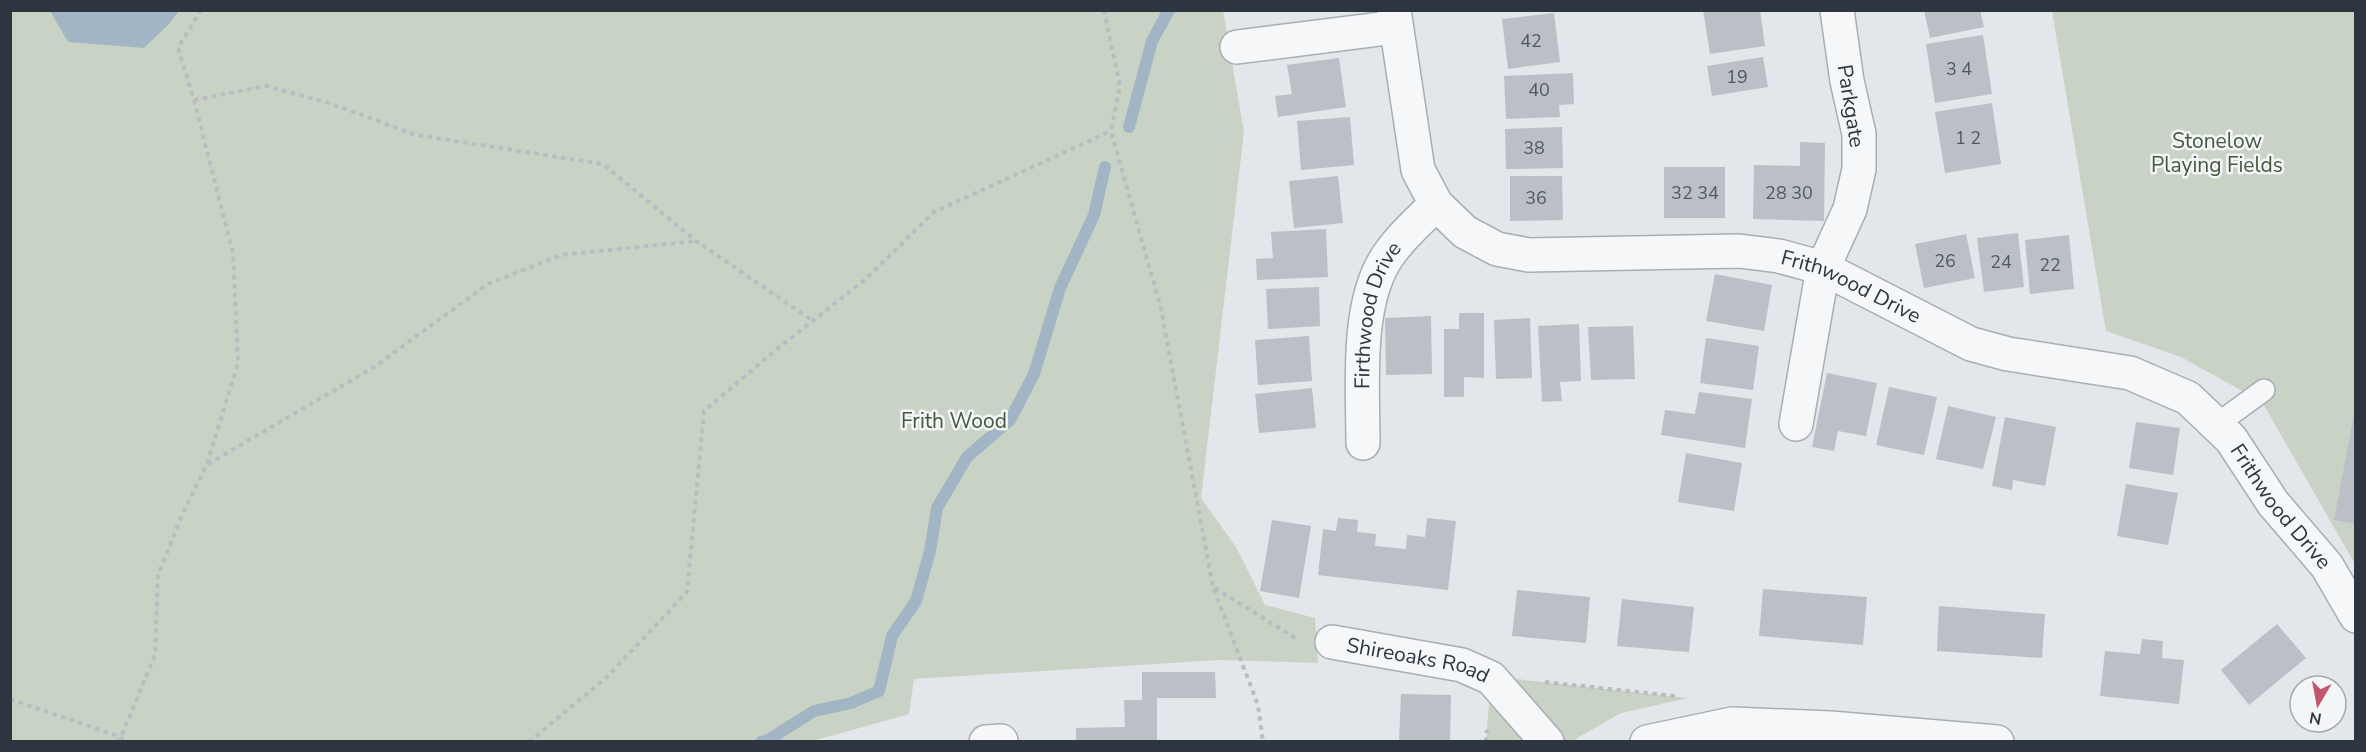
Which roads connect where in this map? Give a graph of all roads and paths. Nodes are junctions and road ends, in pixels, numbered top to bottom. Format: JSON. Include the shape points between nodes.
{"nodes":[{"id":1,"x":201,"y":10,"type":"edge"},
{"id":2,"x":1104,"y":10,"type":"edge"},
{"id":3,"x":1837,"y":10,"type":"edge"},
{"id":4,"x":1395,"y":19,"type":"edge"},
{"id":5,"x":1238,"y":47,"type":"dead end"},
{"id":6,"x":194,"y":100,"type":"junction"},
{"id":7,"x":1111,"y":131,"type":"junction"},
{"id":8,"x":1436,"y":204,"type":"junction"},
{"id":9,"x":696,"y":241,"type":"junction"},
{"id":10,"x":1823,"y":268,"type":"junction"},
{"id":11,"x":813,"y":321,"type":"junction"},
{"id":12,"x":2264,"y":390,"type":"dead end"},
{"id":13,"x":1796,"y":424,"type":"dead end"},
{"id":14,"x":2216,"y":425,"type":"junction"},
{"id":15,"x":1363,"y":443,"type":"dead end"},
{"id":16,"x":207,"y":464,"type":"junction"},
{"id":17,"x":1214,"y":587,"type":"junction"},
{"id":18,"x":2355,"y":616,"type":"edge"},
{"id":19,"x":1332,"y":642,"type":"joint"},
{"id":20,"x":1491,"y":678,"type":"junction"},
{"id":21,"x":1676,"y":696,"type":"dead end"},
{"id":22,"x":10,"y":699,"type":"edge"},
{"id":23,"x":121,"y":740,"type":"edge"},
{"id":24,"x":530,"y":741,"type":"edge"},
{"id":25,"x":1263,"y":741,"type":"edge"},
{"id":26,"x":1486,"y":741,"type":"edge"},
{"id":27,"x":1547,"y":741,"type":"edge"},
{"id":28,"x":1647,"y":741,"type":"edge"},
{"id":29,"x":1996,"y":741,"type":"edge"}],
"edges":[{"from":1,"to":6,"type":"path","via":[[178,48]]},
{"from":2,"to":7,"type":"path","via":[[1120,86]]},
{"from":3,"to":10,"type":"street","name":"Parkgate","via":[[1846,81],[1859,134],[1859,169],[1850,210]]},
{"from":4,"to":5,"type":"street"},
{"from":4,"to":8,"type":"street","name":"Frithwood Drive","via":[[1418,170]]},
{"from":6,"to":9,"type":"path","via":[[266,86],[329,103],[416,135],[603,164]]},
{"from":6,"to":16,"type":"path","via":[[232,253],[238,363]]},
{"from":7,"to":11,"type":"path","via":[[934,212],[866,279]]},
{"from":7,"to":17,"type":"path","via":[[1161,309]]},
{"from":8,"to":10,"type":"street","name":"Frithwood Drive","via":[[1465,232],[1497,249],[1529,255],[1739,250]]},
{"from":8,"to":15,"type":"street","name":"Firthwood Drive","via":[[1398,241],[1370,294],[1365,326]]},
{"from":9,"to":11,"type":"path"},
{"from":9,"to":16,"type":"path","via":[[561,255],[488,284],[374,367]]},
{"from":10,"to":13,"type":"street"},
{"from":10,"to":14,"type":"street","name":"Frithwood Drive","via":[[1971,344],[2008,354],[2130,372],[2188,398]]},
{"from":11,"to":24,"type":"path","via":[[704,411],[687,592],[607,677]]},
{"from":12,"to":14,"type":"lane"},
{"from":14,"to":18,"type":"street","name":"Frithwood Drive","via":[[2231,439],[2273,502],[2327,566]]},
{"from":16,"to":23,"type":"path","via":[[158,575],[155,655]]},
{"from":17,"to":19,"type":"path","via":[[1310,646]]},
{"from":17,"to":25,"type":"path","via":[[1258,705]]},
{"from":19,"to":20,"type":"street","name":"Shireoaks Road","via":[[1462,665]]},
{"from":20,"to":21,"type":"path"},
{"from":20,"to":26,"type":"path"},
{"from":20,"to":27,"type":"street","name":"Shireoaks Road"},
{"from":22,"to":23,"type":"path"},
{"from":28,"to":29,"type":"street","via":[[1732,724],[1842,728]]}]}
